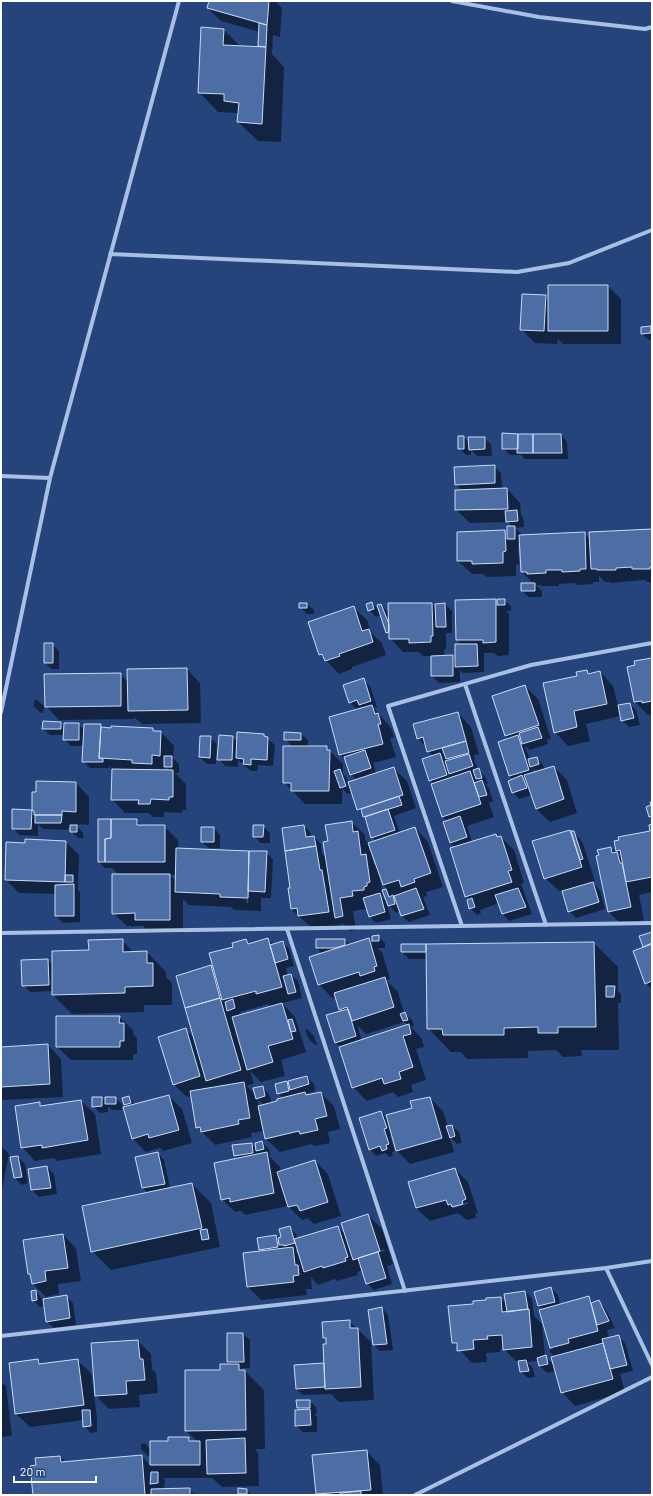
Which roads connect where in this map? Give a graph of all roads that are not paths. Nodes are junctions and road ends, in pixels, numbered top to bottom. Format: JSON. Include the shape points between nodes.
{"nodes":[{"id":1,"x":179,"y":1,"type":"edge"},
{"id":2,"x":452,"y":1,"type":"edge"},
{"id":3,"x":652,"y":27,"type":"edge"},
{"id":4,"x":652,"y":230,"type":"edge"},
{"id":5,"x":110,"y":254,"type":"junction"},
{"id":6,"x":1,"y":476,"type":"edge"},
{"id":7,"x":50,"y":478,"type":"junction"},
{"id":8,"x":652,"y":643,"type":"edge"},
{"id":9,"x":465,"y":684,"type":"junction"},
{"id":10,"x":1,"y":712,"type":"edge"},
{"id":11,"x":652,"y":923,"type":"edge"},
{"id":12,"x":546,"y":925,"type":"junction"},
{"id":13,"x":462,"y":926,"type":"junction"},
{"id":14,"x":287,"y":929,"type":"junction"},
{"id":15,"x":1,"y":933,"type":"edge"},
{"id":16,"x":652,"y":1261,"type":"edge"},
{"id":17,"x":606,"y":1268,"type":"junction"},
{"id":18,"x":405,"y":1291,"type":"junction"},
{"id":19,"x":1,"y":1336,"type":"edge"},
{"id":20,"x":652,"y":1365,"type":"edge"},
{"id":21,"x":652,"y":1377,"type":"edge"},
{"id":22,"x":415,"y":1495,"type":"edge"}],
"edges":[{"from":1,"to":5,"type":"street"},
{"from":2,"to":3,"type":"street","via":[[539,17],[645,29]]},
{"from":4,"to":5,"type":"street","via":[[569,263],[517,272]]},
{"from":5,"to":7,"type":"street"},
{"from":6,"to":7,"type":"street"},
{"from":7,"to":10,"type":"street"},
{"from":8,"to":9,"type":"street","via":[[531,665]]},
{"from":9,"to":12,"type":"street"},
{"from":9,"to":13,"type":"street","via":[[388,706]]},
{"from":11,"to":12,"type":"street"},
{"from":12,"to":13,"type":"street"},
{"from":13,"to":14,"type":"street"},
{"from":14,"to":15,"type":"street"},
{"from":14,"to":18,"type":"street"},
{"from":16,"to":17,"type":"street"},
{"from":17,"to":18,"type":"street"},
{"from":17,"to":20,"type":"street"},
{"from":18,"to":19,"type":"street"},
{"from":21,"to":22,"type":"street"}]}
